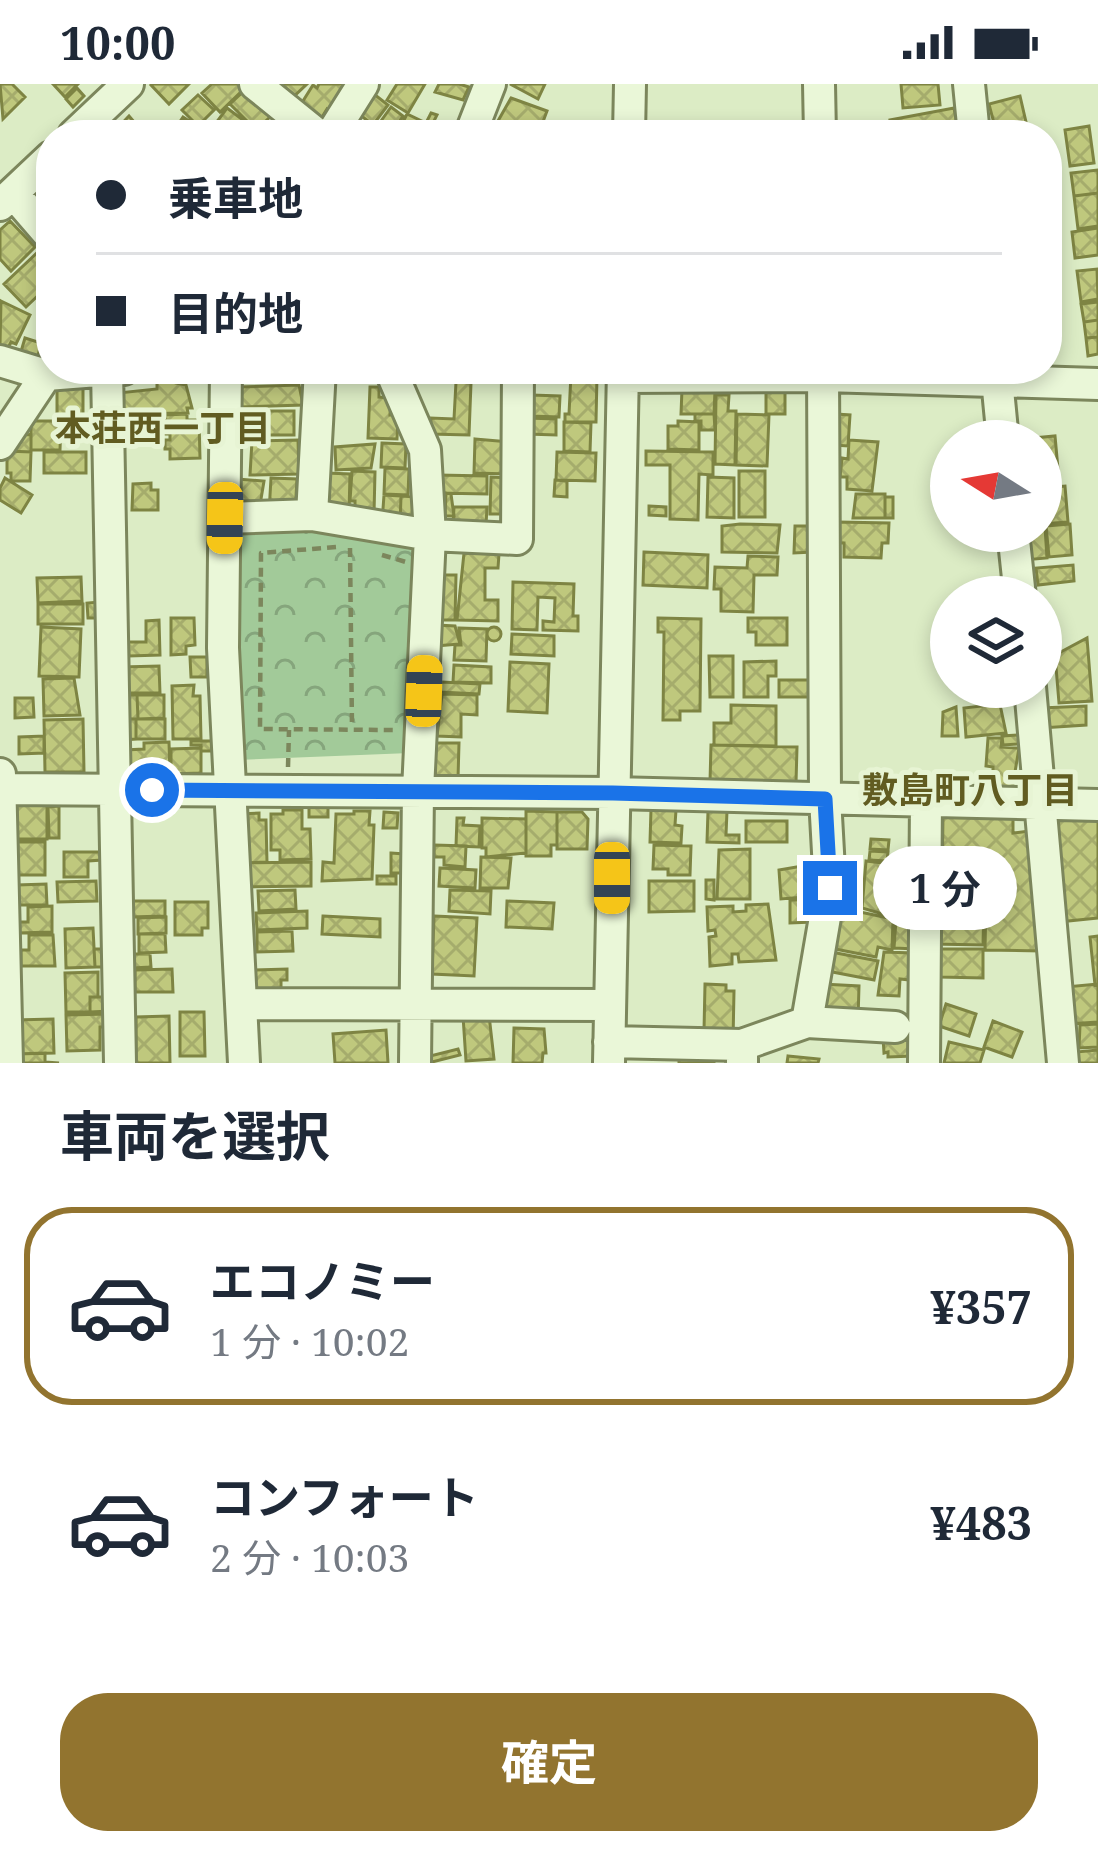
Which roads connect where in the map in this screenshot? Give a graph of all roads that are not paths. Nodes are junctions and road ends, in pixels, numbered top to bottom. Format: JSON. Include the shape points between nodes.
{"nodes":[{"id":1,"x":128,"y":84,"type":"edge"},
{"id":2,"x":255,"y":84,"type":"edge"},
{"id":3,"x":363,"y":84,"type":"edge"},
{"id":4,"x":490,"y":84,"type":"edge"},
{"id":5,"x":630,"y":84,"type":"edge"},
{"id":6,"x":819,"y":84,"type":"edge"},
{"id":7,"x":969,"y":84,"type":"edge"},
{"id":8,"x":90,"y":120,"type":"edge"},
{"id":9,"x":275,"y":120,"type":"edge"},
{"id":10,"x":341,"y":120,"type":"edge"},
{"id":11,"x":476,"y":120,"type":"edge"},
{"id":12,"x":629,"y":120,"type":"edge"},
{"id":13,"x":820,"y":120,"type":"edge"},
{"id":14,"x":973,"y":120,"type":"edge"},
{"id":15,"x":36,"y":171,"type":"edge"},
{"id":16,"x":6,"y":199,"type":"edge"},
{"id":17,"x":36,"y":224,"type":"edge"},
{"id":18,"x":0,"y":361,"type":"edge"},
{"id":19,"x":36,"y":372,"type":"edge"},
{"id":20,"x":1062,"y":381,"type":"edge"},
{"id":21,"x":40,"y":384,"type":"edge"},
{"id":22,"x":107,"y":384,"type":"edge"},
{"id":23,"x":226,"y":384,"type":"edge"},
{"id":24,"x":319,"y":384,"type":"edge"},
{"id":25,"x":396,"y":384,"type":"edge"},
{"id":26,"x":518,"y":384,"type":"edge"},
{"id":27,"x":623,"y":384,"type":"edge"},
{"id":28,"x":824,"y":384,"type":"edge"},
{"id":29,"x":997,"y":384,"type":"edge"},
{"id":30,"x":1098,"y":384,"type":"edge"},
{"id":31,"x":1001,"y":420,"type":"edge"},
{"id":32,"x":0,"y":445,"type":"edge"},
{"id":33,"x":312,"y":515,"type":"junction"},
{"id":34,"x":225,"y":518,"type":"junction"},
{"id":35,"x":430,"y":535,"type":"junction"},
{"id":36,"x":1032,"y":708,"type":"edge"},
{"id":37,"x":1,"y":784,"type":"edge"},
{"id":38,"x":113,"y":789,"type":"junction"},
{"id":39,"x":229,"y":790,"type":"junction"},
{"id":40,"x":418,"y":791,"type":"junction"},
{"id":41,"x":613,"y":793,"type":"junction"},
{"id":42,"x":825,"y":799,"type":"junction"},
{"id":43,"x":926,"y":800,"type":"junction"},
{"id":44,"x":1042,"y":802,"type":"junction"},
{"id":45,"x":1098,"y":805,"type":"edge"},
{"id":46,"x":241,"y":1004,"type":"junction"},
{"id":47,"x":416,"y":1005,"type":"junction"},
{"id":48,"x":610,"y":1005,"type":"junction"},
{"id":49,"x":807,"y":1022,"type":"junction"},
{"id":50,"x":895,"y":1027,"type":"dead end"},
{"id":51,"x":609,"y":1052,"type":"edge"},
{"id":52,"x":742,"y":1054,"type":"edge"},
{"id":53,"x":7,"y":1063,"type":"edge"},
{"id":54,"x":120,"y":1063,"type":"edge"},
{"id":55,"x":244,"y":1063,"type":"edge"},
{"id":56,"x":416,"y":1063,"type":"edge"},
{"id":57,"x":925,"y":1063,"type":"edge"},
{"id":58,"x":1063,"y":1063,"type":"edge"}],
"edges":[{"from":1,"to":8,"type":"street"},
{"from":2,"to":9,"type":"street"},
{"from":3,"to":10,"type":"street"},
{"from":4,"to":11,"type":"street"},
{"from":5,"to":12,"type":"street"},
{"from":6,"to":13,"type":"street"},
{"from":7,"to":14,"type":"street"},
{"from":15,"to":16,"type":"street"},
{"from":16,"to":17,"type":"street"},
{"from":18,"to":19,"type":"street"},
{"from":20,"to":30,"type":"street"},
{"from":21,"to":32,"type":"street"},
{"from":22,"to":38,"type":"street"},
{"from":23,"to":34,"type":"street"},
{"from":24,"to":33,"type":"street"},
{"from":25,"to":35,"type":"street","via":[[425,450]]},
{"from":26,"to":35,"type":"street","via":[[517,539]]},
{"from":27,"to":41,"type":"street"},
{"from":28,"to":42,"type":"street"},
{"from":29,"to":31,"type":"street"},
{"from":33,"to":34,"type":"street"},
{"from":33,"to":35,"type":"street"},
{"from":34,"to":39,"type":"street"},
{"from":35,"to":40,"type":"street"},
{"from":36,"to":44,"type":"street"},
{"from":37,"to":38,"type":"street"},
{"from":37,"to":53,"type":"street"},
{"from":38,"to":39,"type":"street"},
{"from":38,"to":54,"type":"street"},
{"from":39,"to":40,"type":"street"},
{"from":39,"to":46,"type":"street"},
{"from":40,"to":41,"type":"street"},
{"from":40,"to":47,"type":"street"},
{"from":41,"to":42,"type":"street"},
{"from":41,"to":48,"type":"street"},
{"from":42,"to":43,"type":"street"},
{"from":42,"to":49,"type":"street","via":[[830,888]]},
{"from":43,"to":44,"type":"street"},
{"from":43,"to":57,"type":"street"},
{"from":44,"to":45,"type":"street"},
{"from":44,"to":58,"type":"street"},
{"from":46,"to":47,"type":"street"},
{"from":46,"to":55,"type":"street"},
{"from":47,"to":48,"type":"street"},
{"from":47,"to":56,"type":"street"},
{"from":48,"to":51,"type":"street"},
{"from":49,"to":50,"type":"street"},
{"from":49,"to":52,"type":"street"},
{"from":51,"to":52,"type":"street"}]}
